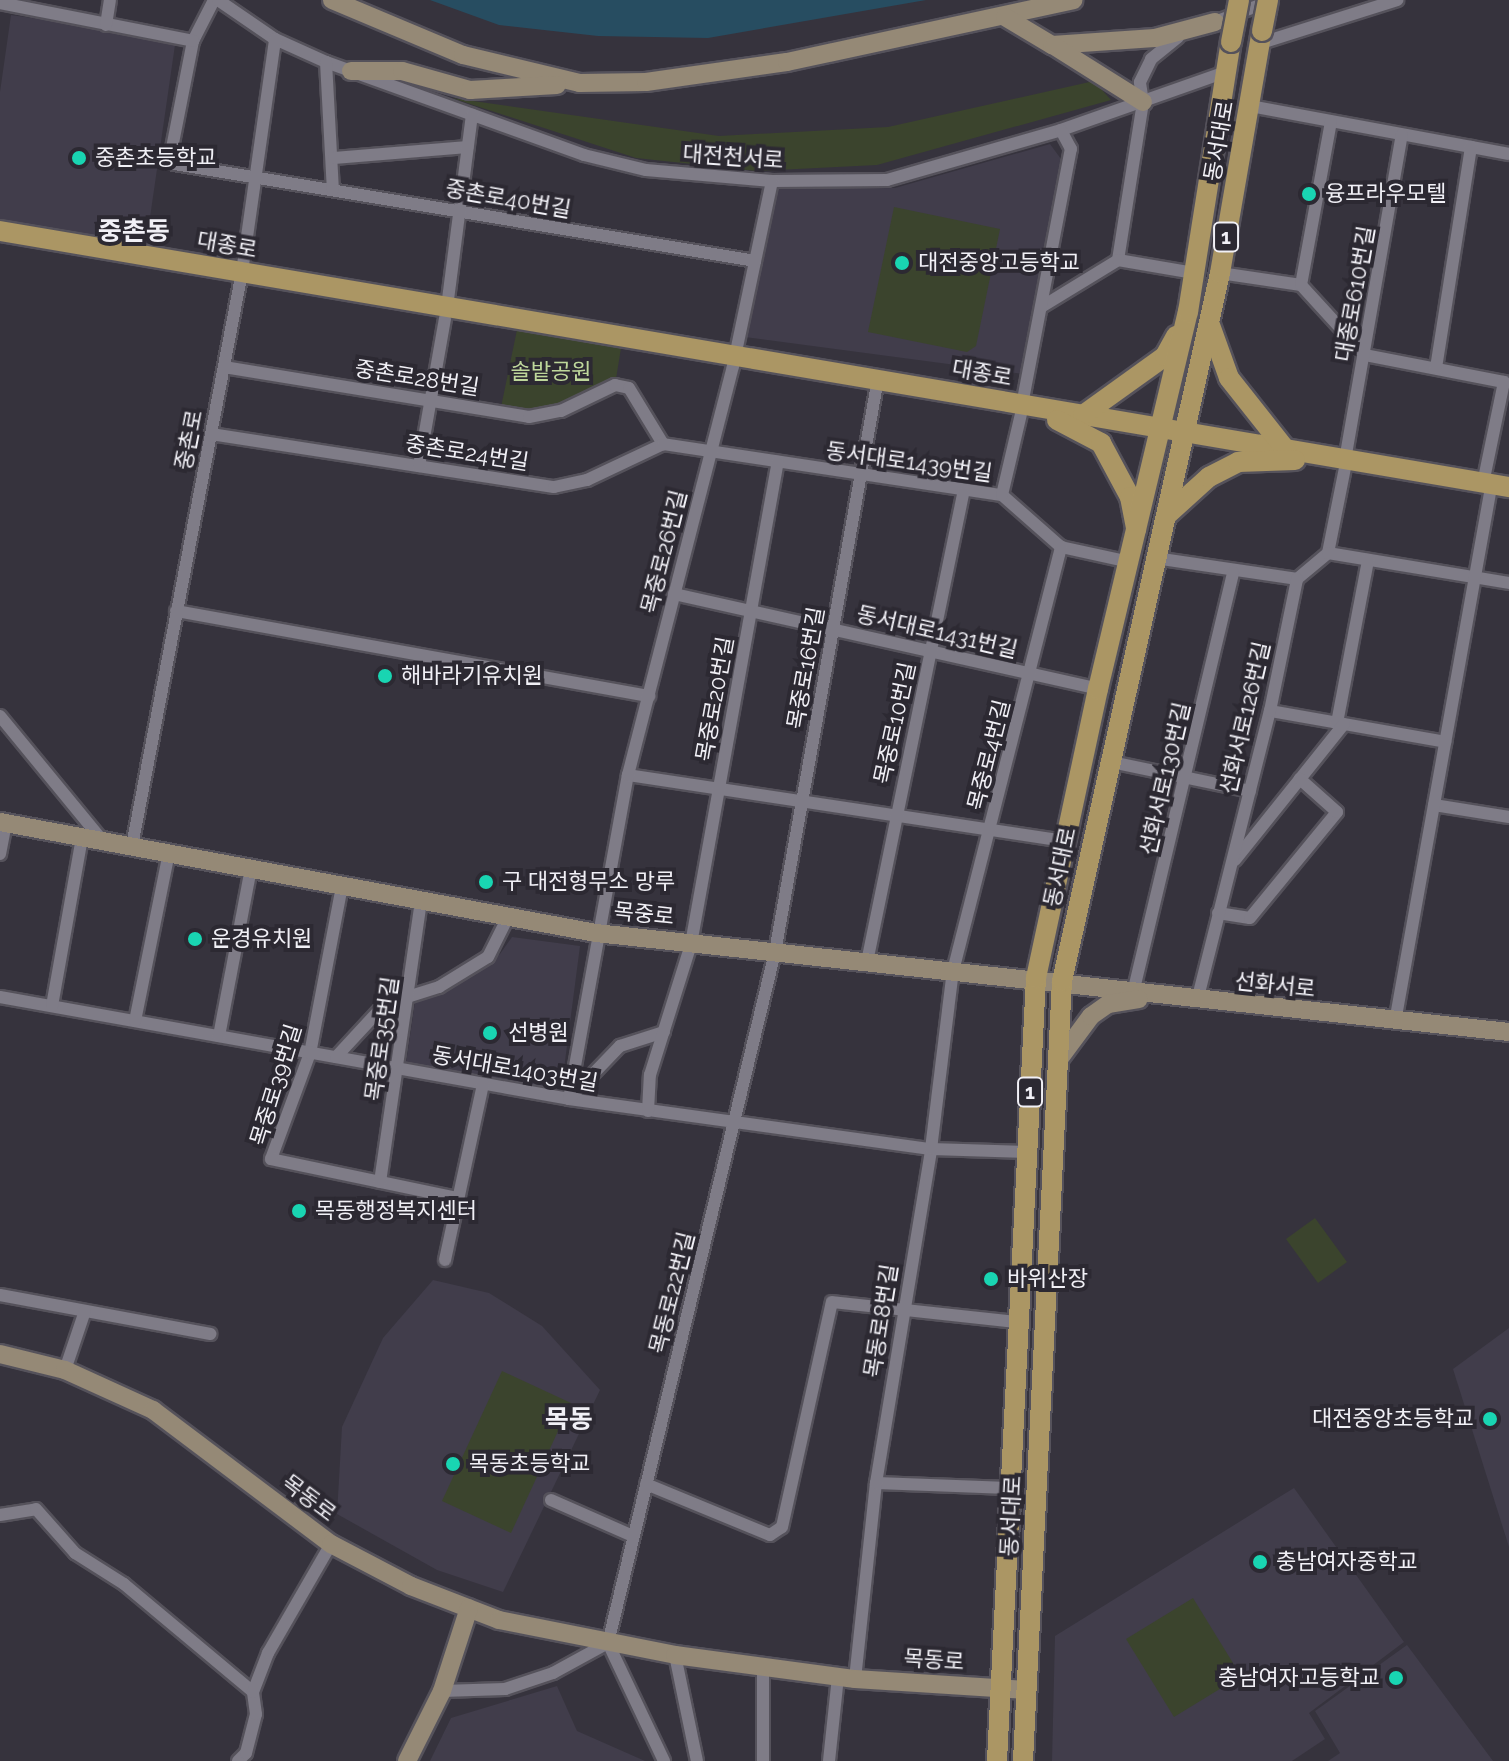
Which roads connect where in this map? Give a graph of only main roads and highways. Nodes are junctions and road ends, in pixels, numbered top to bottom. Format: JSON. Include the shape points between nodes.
{"nodes":[{"id":1,"x":332,"y":0,"type":"edge"},
{"id":2,"x":1073,"y":0,"type":"edge"},
{"id":3,"x":1239,"y":0,"type":"edge"},
{"id":4,"x":1270,"y":0,"type":"edge"},
{"id":5,"x":1005,"y":17,"type":"junction"},
{"id":6,"x":1215,"y":22,"type":"road end"},
{"id":7,"x":1052,"y":45,"type":"junction"},
{"id":8,"x":351,"y":71,"type":"road end"},
{"id":9,"x":580,"y":83,"type":"junction"},
{"id":10,"x":1143,"y":102,"type":"road end"},
{"id":11,"x":0,"y":231,"type":"edge"},
{"id":12,"x":0,"y":243,"type":"edge"},
{"id":13,"x":241,"y":278,"type":"junction"},
{"id":14,"x":1188,"y":312,"type":"junction"},
{"id":15,"x":1209,"y":323,"type":"junction"},
{"id":16,"x":734,"y":361,"type":"junction"},
{"id":17,"x":1021,"y":409,"type":"junction"},
{"id":18,"x":1083,"y":415,"type":"junction"},
{"id":19,"x":1057,"y":420,"type":"junction"},
{"id":20,"x":1161,"y":433,"type":"junction"},
{"id":21,"x":1185,"y":437,"type":"junction"},
{"id":22,"x":1290,"y":455,"type":"junction"},
{"id":23,"x":1498,"y":490,"type":"edge"},
{"id":24,"x":1163,"y":520,"type":"junction"},
{"id":25,"x":1137,"y":536,"type":"junction"},
{"id":26,"x":3,"y":823,"type":"edge"},
{"id":27,"x":1036,"y":978,"type":"junction"},
{"id":28,"x":1062,"y":981,"type":"junction"},
{"id":29,"x":1166,"y":997,"type":"junction"},
{"id":30,"x":1509,"y":1032,"type":"edge"},
{"id":31,"x":1057,"y":1062,"type":"junction"},
{"id":32,"x":0,"y":1354,"type":"edge"},
{"id":33,"x":469,"y":1608,"type":"junction"},
{"id":34,"x":1001,"y":1688,"type":"junction"},
{"id":35,"x":1027,"y":1690,"type":"junction"},
{"id":36,"x":407,"y":1761,"type":"edge"},
{"id":37,"x":997,"y":1761,"type":"edge"},
{"id":38,"x":1023,"y":1761,"type":"edge"}],
"edges":[{"from":1,"to":9,"type":"main road","via":[[463,55]]},
{"from":2,"to":5,"type":"main road"},
{"from":3,"to":14,"type":"main road","name":"동서대로","number":"1","bridge":true},
{"from":4,"to":15,"type":"main road","name":"동서대로","number":"1","bridge":true},
{"from":5,"to":7,"type":"main road"},
{"from":5,"to":9,"type":"main road","via":[[713,75]]},
{"from":6,"to":7,"type":"main road","via":[[1155,38]]},
{"from":7,"to":10,"type":"main road"},
{"from":8,"to":9,"type":"main road","via":[[394,70],[470,90]]},
{"from":11,"to":13,"type":"main road","name":"대종로"},
{"from":12,"to":13,"type":"main road","name":"대종로"},
{"from":13,"to":16,"type":"main road","name":"대종로"},
{"from":14,"to":18,"type":"main road","via":[[1165,356]]},
{"from":14,"to":20,"type":"main road","name":"동서대로","number":"1"},
{"from":15,"to":21,"type":"main road","name":"동서대로","number":"1"},
{"from":15,"to":22,"type":"main road","via":[[1229,378],[1268,420]]},
{"from":16,"to":17,"type":"main road","name":"대종로"},
{"from":16,"to":17,"type":"main road","name":"대종로","via":[[876,390]]},
{"from":17,"to":18,"type":"main road","name":"대종로"},
{"from":17,"to":19,"type":"main road","name":"대종로"},
{"from":18,"to":20,"type":"main road","name":"대종로"},
{"from":19,"to":20,"type":"main road","name":"대종로"},
{"from":19,"to":25,"type":"main road","via":[[1101,443],[1130,497]]},
{"from":20,"to":21,"type":"main road","name":"대종로"},
{"from":20,"to":25,"type":"main road","name":"동서대로","number":"1"},
{"from":21,"to":22,"type":"main road","name":"대종로"},
{"from":21,"to":24,"type":"main road","name":"동서대로","number":"1"},
{"from":22,"to":23,"type":"main road","name":"대종로"},
{"from":22,"to":24,"type":"main road","via":[[1238,462],[1182,497]]},
{"from":24,"to":28,"type":"main road","name":"동서대로","number":"1"},
{"from":25,"to":27,"type":"main road","name":"동서대로","number":"1"},
{"from":26,"to":27,"type":"main road","name":"목중로","via":[[596,933]]},
{"from":27,"to":28,"type":"main road","name":"선화서로"},
{"from":27,"to":34,"type":"main road","name":"동서대로","number":"1","via":[[1015,1322]]},
{"from":28,"to":29,"type":"main road","name":"선화서로"},
{"from":28,"to":31,"type":"main road","name":"동서대로","number":"1"},
{"from":29,"to":30,"type":"main road","name":"선화서로"},
{"from":29,"to":31,"type":"main road","via":[[1108,1004],[1087,1019]]},
{"from":31,"to":35,"type":"main road","name":"동서대로","number":"1"},
{"from":32,"to":33,"type":"main road","name":"목동로","via":[[65,1370],[153,1410],[331,1544]]},
{"from":33,"to":34,"type":"main road","name":"목동로","via":[[675,1655],[846,1678]]},
{"from":33,"to":36,"type":"main road","via":[[442,1691]]},
{"from":34,"to":35,"type":"main road","name":"목동로"},
{"from":34,"to":37,"type":"main road","name":"동서대로","number":"1"},
{"from":35,"to":38,"type":"main road","name":"동서대로","number":"1"}]}
